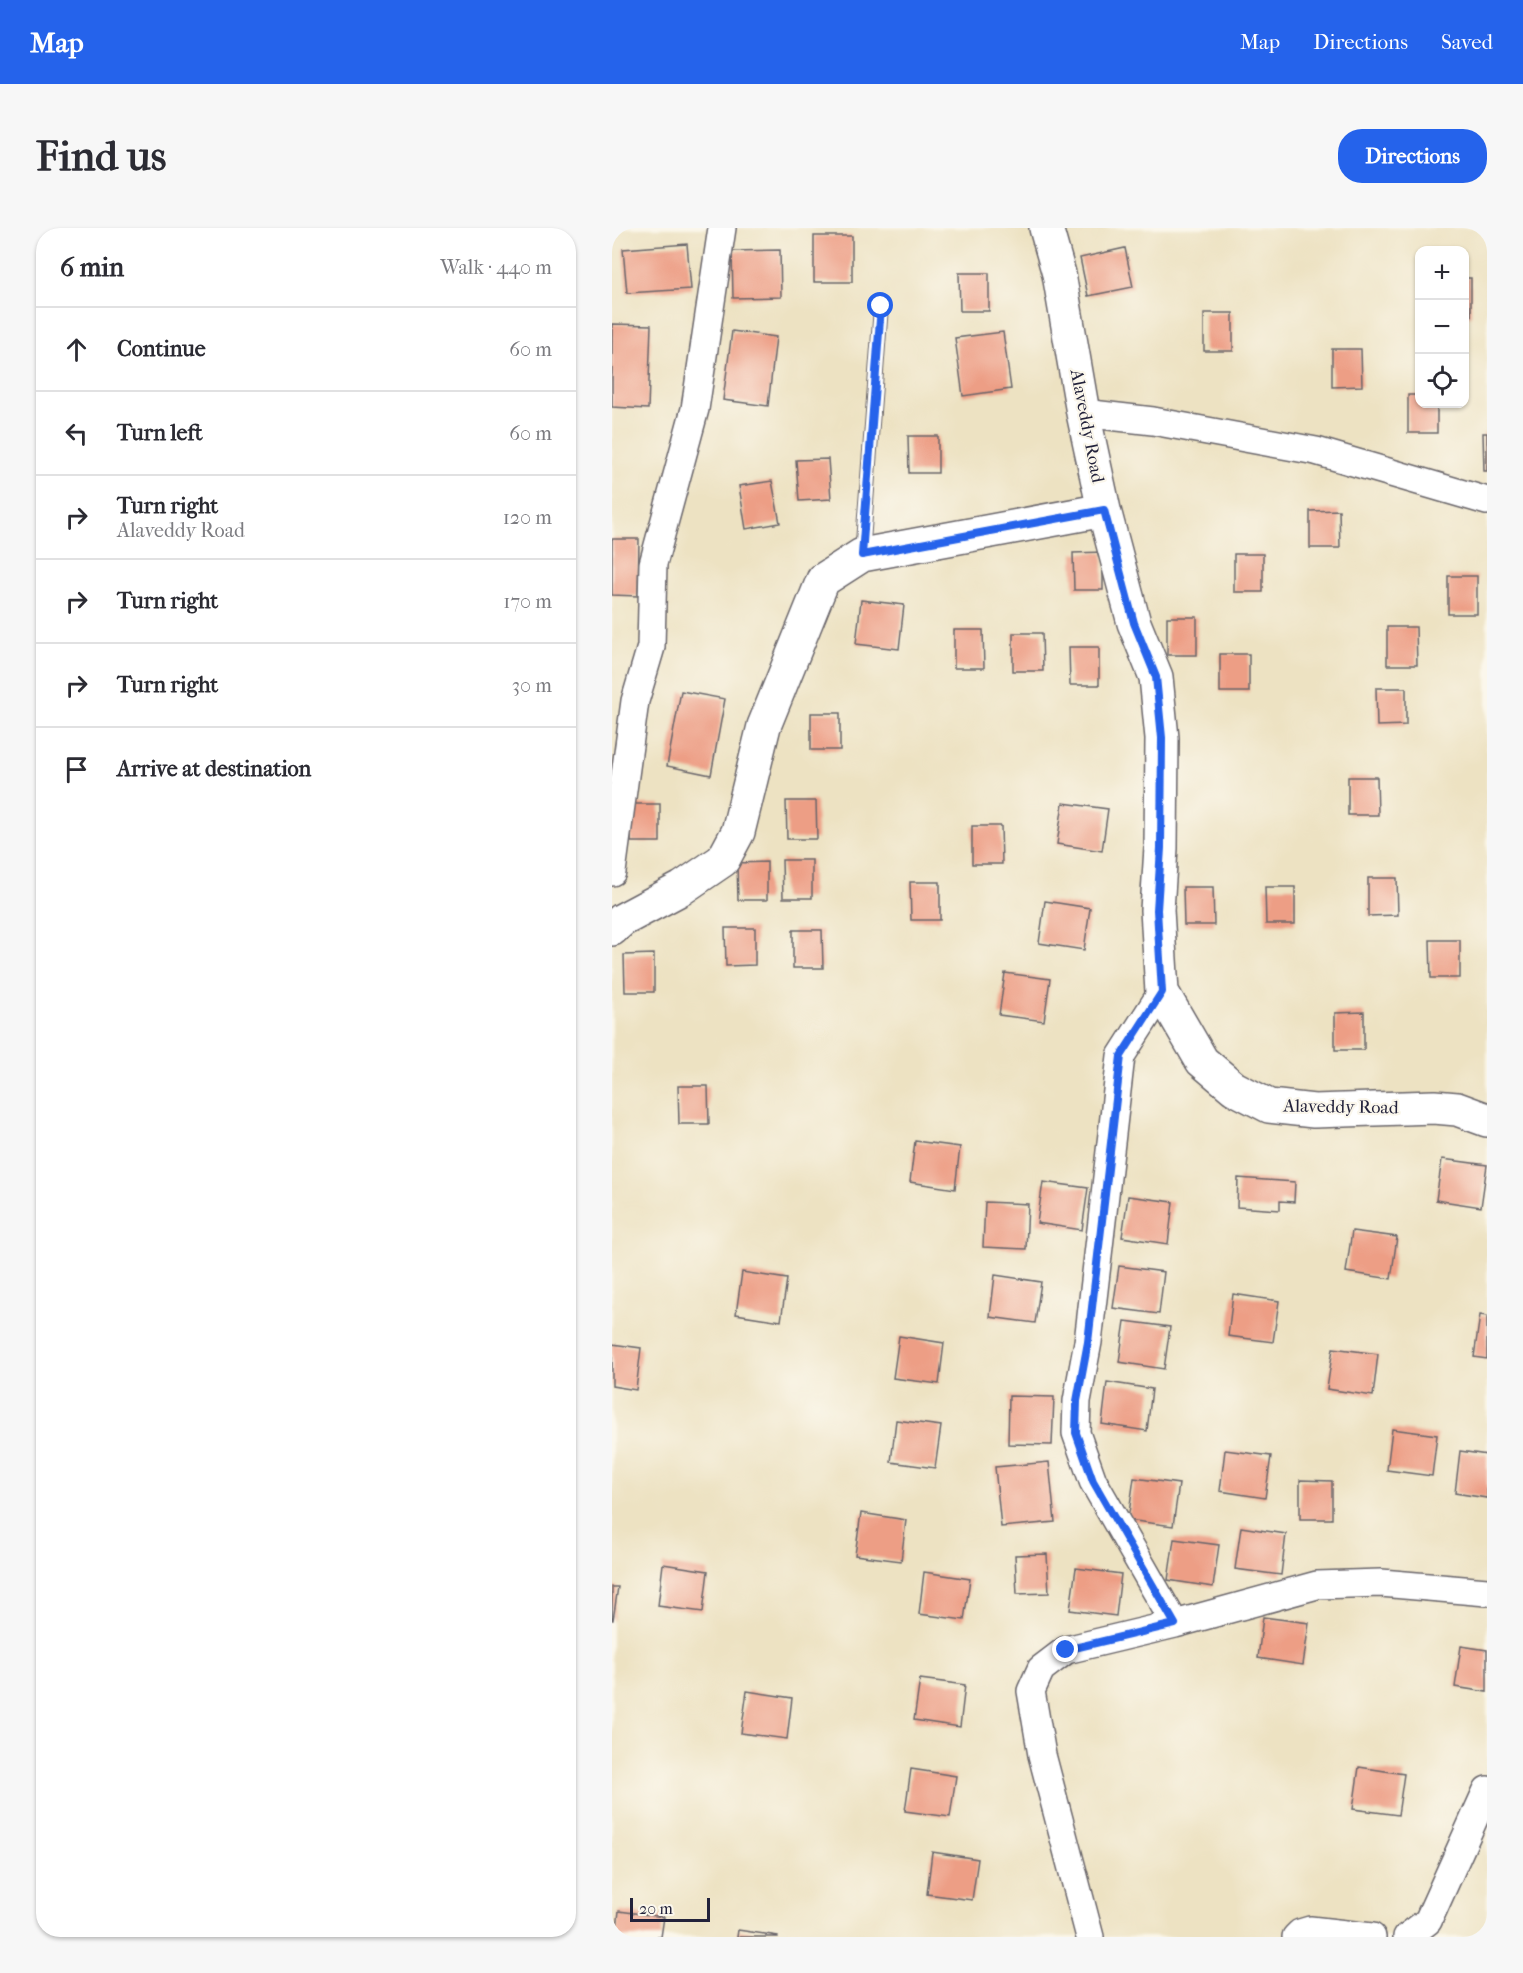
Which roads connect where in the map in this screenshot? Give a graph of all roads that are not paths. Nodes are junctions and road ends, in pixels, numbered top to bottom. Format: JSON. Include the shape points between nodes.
{"nodes":[{"id":1,"x":722,"y":228,"type":"edge"},
{"id":2,"x":1046,"y":228,"type":"edge"},
{"id":3,"x":881,"y":306,"type":"dead end"},
{"id":4,"x":1083,"y":413,"type":"junction"},
{"id":5,"x":1487,"y":501,"type":"edge"},
{"id":6,"x":1104,"y":510,"type":"junction"},
{"id":7,"x":862,"y":555,"type":"junction"},
{"id":8,"x":612,"y":872,"type":"edge"},
{"id":9,"x":612,"y":929,"type":"edge"},
{"id":10,"x":1162,"y":992,"type":"junction"},
{"id":11,"x":1487,"y":1120,"type":"edge"},
{"id":12,"x":1487,"y":1592,"type":"edge"},
{"id":13,"x":1175,"y":1624,"type":"junction"},
{"id":14,"x":1487,"y":1791,"type":"edge"},
{"id":15,"x":1090,"y":1937,"type":"edge"},
{"id":16,"x":1296,"y":1937,"type":"edge"},
{"id":17,"x":1372,"y":1937,"type":"edge"},
{"id":18,"x":1407,"y":1937,"type":"edge"}],
"edges":[{"from":1,"to":8,"type":"street","via":[[695,409],[652,564],[651,647],[635,701]]},
{"from":2,"to":4,"type":"street","name":"Alaveddy Road","via":[[1059,274]]},
{"from":3,"to":7,"type":"lane"},
{"from":4,"to":5,"type":"street","via":[[1153,421],[1316,451]]},
{"from":4,"to":6,"type":"street","name":"Alaveddy Road"},
{"from":6,"to":7,"type":"street"},
{"from":6,"to":10,"type":"street","name":"Alaveddy Road","via":[[1134,623],[1156,677],[1162,738],[1157,910]]},
{"from":7,"to":9,"type":"street","via":[[823,580],[764,726],[738,832],[723,860]]},
{"from":10,"to":11,"type":"street","name":"Alaveddy Road","via":[[1202,1061],[1234,1088],[1269,1106],[1314,1111],[1434,1107]]},
{"from":10,"to":13,"type":"street","via":[[1121,1056],[1076,1433],[1093,1481]]},
{"from":12,"to":13,"type":"street","via":[[1380,1583],[1317,1585]]},
{"from":13,"to":15,"type":"street","via":[[1066,1650],[1041,1669],[1031,1691],[1042,1755]]},
{"from":14,"to":18,"type":"street","via":[[1428,1922]]},
{"from":16,"to":17,"type":"street","via":[[1310,1930]]}]}
